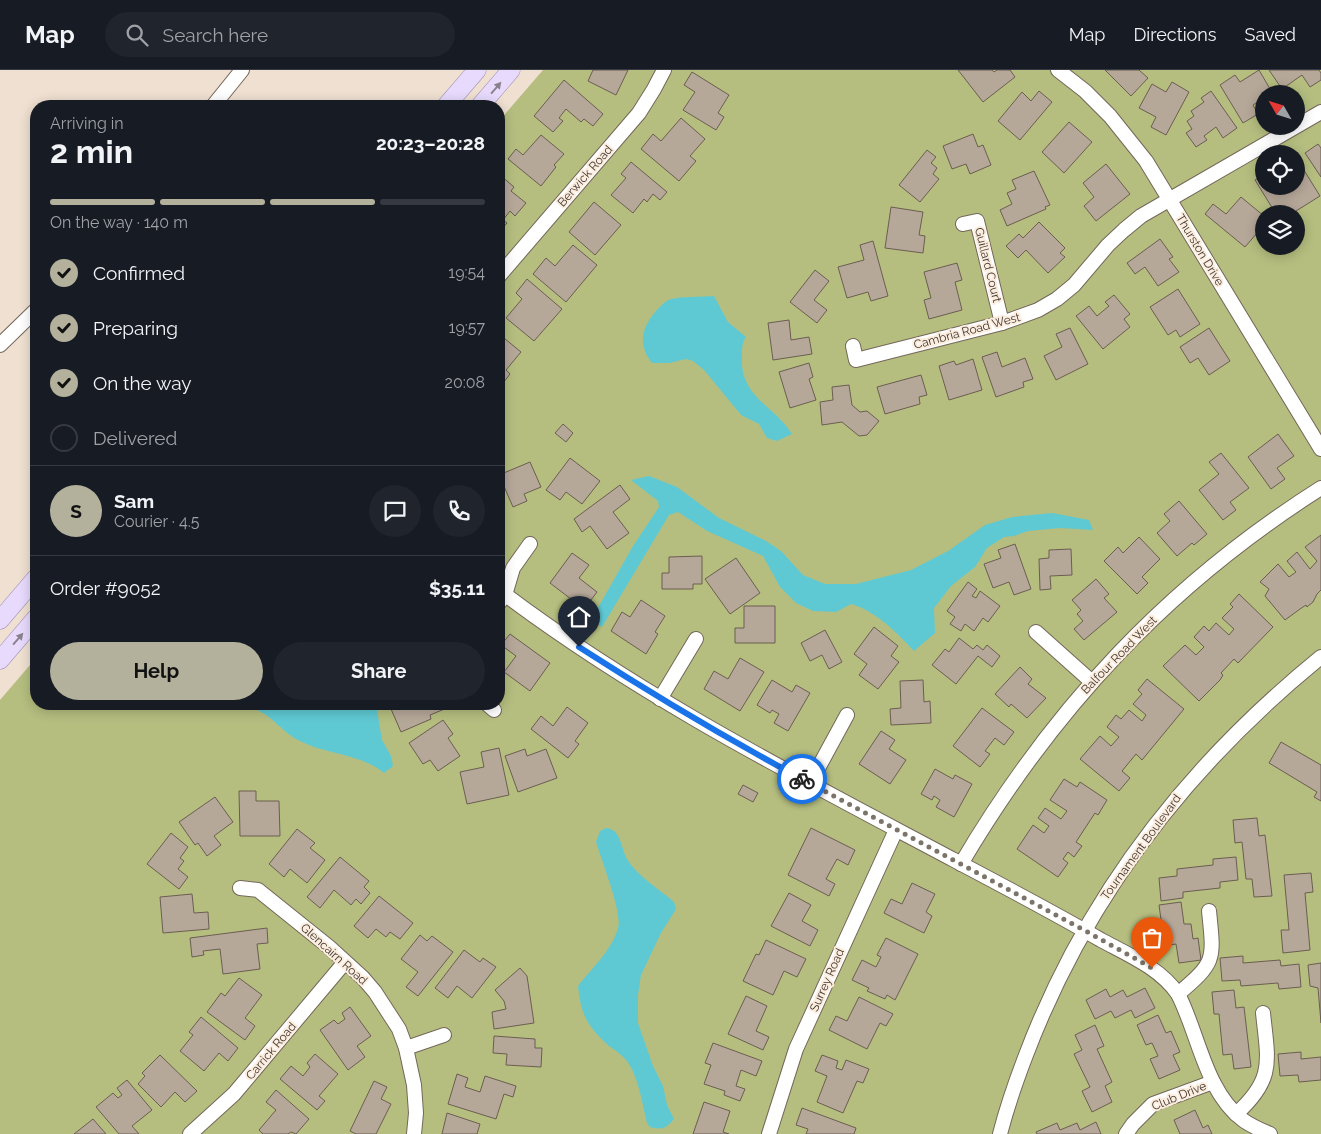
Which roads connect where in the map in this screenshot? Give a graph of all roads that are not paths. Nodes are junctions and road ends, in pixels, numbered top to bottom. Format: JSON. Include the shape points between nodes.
{"nodes":[{"id":1,"x":242,"y":70,"type":"edge"},
{"id":2,"x":477,"y":70,"type":"edge"},
{"id":3,"x":511,"y":70,"type":"edge"},
{"id":4,"x":664,"y":70,"type":"edge"},
{"id":5,"x":1058,"y":70,"type":"edge"},
{"id":6,"x":218,"y":100,"type":"edge"},
{"id":7,"x":451,"y":100,"type":"edge"},
{"id":8,"x":485,"y":100,"type":"edge"},
{"id":9,"x":1321,"y":112,"type":"edge"},
{"id":10,"x":1169,"y":200,"type":"junction"},
{"id":11,"x":963,"y":224,"type":"dead end"},
{"id":12,"x":505,"y":269,"type":"edge"},
{"id":13,"x":30,"y":316,"type":"edge"},
{"id":14,"x":1002,"y":323,"type":"junction"},
{"id":15,"x":0,"y":344,"type":"edge"},
{"id":16,"x":853,"y":346,"type":"dead end"},
{"id":17,"x":1321,"y":449,"type":"edge"},
{"id":18,"x":1321,"y":488,"type":"edge"},
{"id":19,"x":530,"y":544,"type":"dead end"},
{"id":20,"x":30,"y":585,"type":"edge"},
{"id":21,"x":505,"y":587,"type":"edge"},
{"id":22,"x":505,"y":599,"type":"edge"},
{"id":23,"x":0,"y":620,"type":"edge"},
{"id":24,"x":30,"y":625,"type":"edge"},
{"id":25,"x":1036,"y":632,"type":"dead end"},
{"id":26,"x":696,"y":639,"type":"dead end"},
{"id":27,"x":1321,"y":658,"type":"edge"},
{"id":28,"x":0,"y":660,"type":"edge"},
{"id":29,"x":1092,"y":682,"type":"junction"},
{"id":30,"x":660,"y":699,"type":"junction"},
{"id":31,"x":847,"y":715,"type":"dead end"},
{"id":32,"x":810,"y":783,"type":"junction"},
{"id":33,"x":896,"y":830,"type":"junction"},
{"id":34,"x":961,"y":864,"type":"junction"},
{"id":35,"x":240,"y":888,"type":"dead end"},
{"id":36,"x":1209,"y":911,"type":"dead end"},
{"id":37,"x":1084,"y":930,"type":"junction"},
{"id":38,"x":346,"y":962,"type":"junction"},
{"id":39,"x":1178,"y":994,"type":"junction"},
{"id":40,"x":1264,"y":1013,"type":"dead end"},
{"id":41,"x":444,"y":1035,"type":"dead end"},
{"id":42,"x":406,"y":1048,"type":"junction"},
{"id":43,"x":1213,"y":1082,"type":"junction"},
{"id":44,"x":1236,"y":1114,"type":"junction"},
{"id":45,"x":190,"y":1134,"type":"edge"},
{"id":46,"x":414,"y":1134,"type":"edge"},
{"id":47,"x":769,"y":1134,"type":"edge"},
{"id":48,"x":1000,"y":1134,"type":"edge"},
{"id":49,"x":1126,"y":1134,"type":"edge"},
{"id":50,"x":1270,"y":1134,"type":"edge"}],
"edges":[{"from":1,"to":6,"type":"street"},
{"from":2,"to":7,"type":"main road"},
{"from":8,"to":3,"type":"main road","one_way":true},
{"from":4,"to":12,"type":"street","name":"Berwick Road","via":[[639,113]]},
{"from":5,"to":10,"type":"street","name":"Thurston Drive","via":[[1125,133]]},
{"from":9,"to":10,"type":"street","name":"Cambria Road West"},
{"from":10,"to":14,"type":"street","name":"Cambria Road West","via":[[1124,230],[1079,280],[1057,298],[1038,310]]},
{"from":10,"to":17,"type":"street","name":"Thurston Drive"},
{"from":11,"to":14,"type":"street","name":"Guillard Court","via":[[977,221]]},
{"from":13,"to":15,"type":"street"},
{"from":14,"to":16,"type":"street","name":"Cambria Road West","via":[[856,360]]},
{"from":18,"to":29,"type":"street","name":"Balfour Road West","via":[[1247,538],[1204,572],[1156,615]]},
{"from":19,"to":21,"type":"street","via":[[513,568]]},
{"from":20,"to":23,"type":"main road"},
{"from":22,"to":30,"type":"street","name":"Club Drive"},
{"from":28,"to":24,"type":"main road","one_way":true},
{"from":25,"to":29,"type":"street"},
{"from":26,"to":30,"type":"street"},
{"from":27,"to":37,"type":"street","name":"Tournament Boulevard","via":[[1248,720],[1187,785],[1124,866]]},
{"from":29,"to":34,"type":"street","name":"Balfour Road West","via":[[1040,745]]},
{"from":30,"to":32,"type":"street","name":"Club Drive"},
{"from":31,"to":32,"type":"street"},
{"from":32,"to":33,"type":"street","name":"Club Drive"},
{"from":33,"to":34,"type":"street","name":"Club Drive"},
{"from":33,"to":47,"type":"street","name":"Surrey Road","via":[[796,1049]]},
{"from":34,"to":37,"type":"street","name":"Club Drive"},
{"from":35,"to":38,"type":"street","name":"Glencairn Road","via":[[258,890]]},
{"from":36,"to":39,"type":"street","via":[[1213,950],[1210,959],[1201,976]]},
{"from":37,"to":39,"type":"street","name":"Club Drive","via":[[1160,973]]},
{"from":37,"to":48,"type":"street","name":"Tournament Boulevard","via":[[1035,1031]]},
{"from":38,"to":42,"type":"street","name":"Glencairn Road","via":[[375,992],[399,1029]]},
{"from":38,"to":45,"type":"street","name":"Carrick Road","via":[[234,1094]]},
{"from":39,"to":43,"type":"street","name":"Club Drive"},
{"from":40,"to":44,"type":"street","via":[[1268,1057],[1265,1077],[1256,1094]]},
{"from":41,"to":42,"type":"street"},
{"from":42,"to":46,"type":"street","name":"Glencairn Road","via":[[414,1085]]},
{"from":43,"to":44,"type":"street","name":"Club Drive"},
{"from":43,"to":49,"type":"street","name":"Club Drive","via":[[1153,1104]]},
{"from":44,"to":50,"type":"street","name":"Club Drive"}]}
